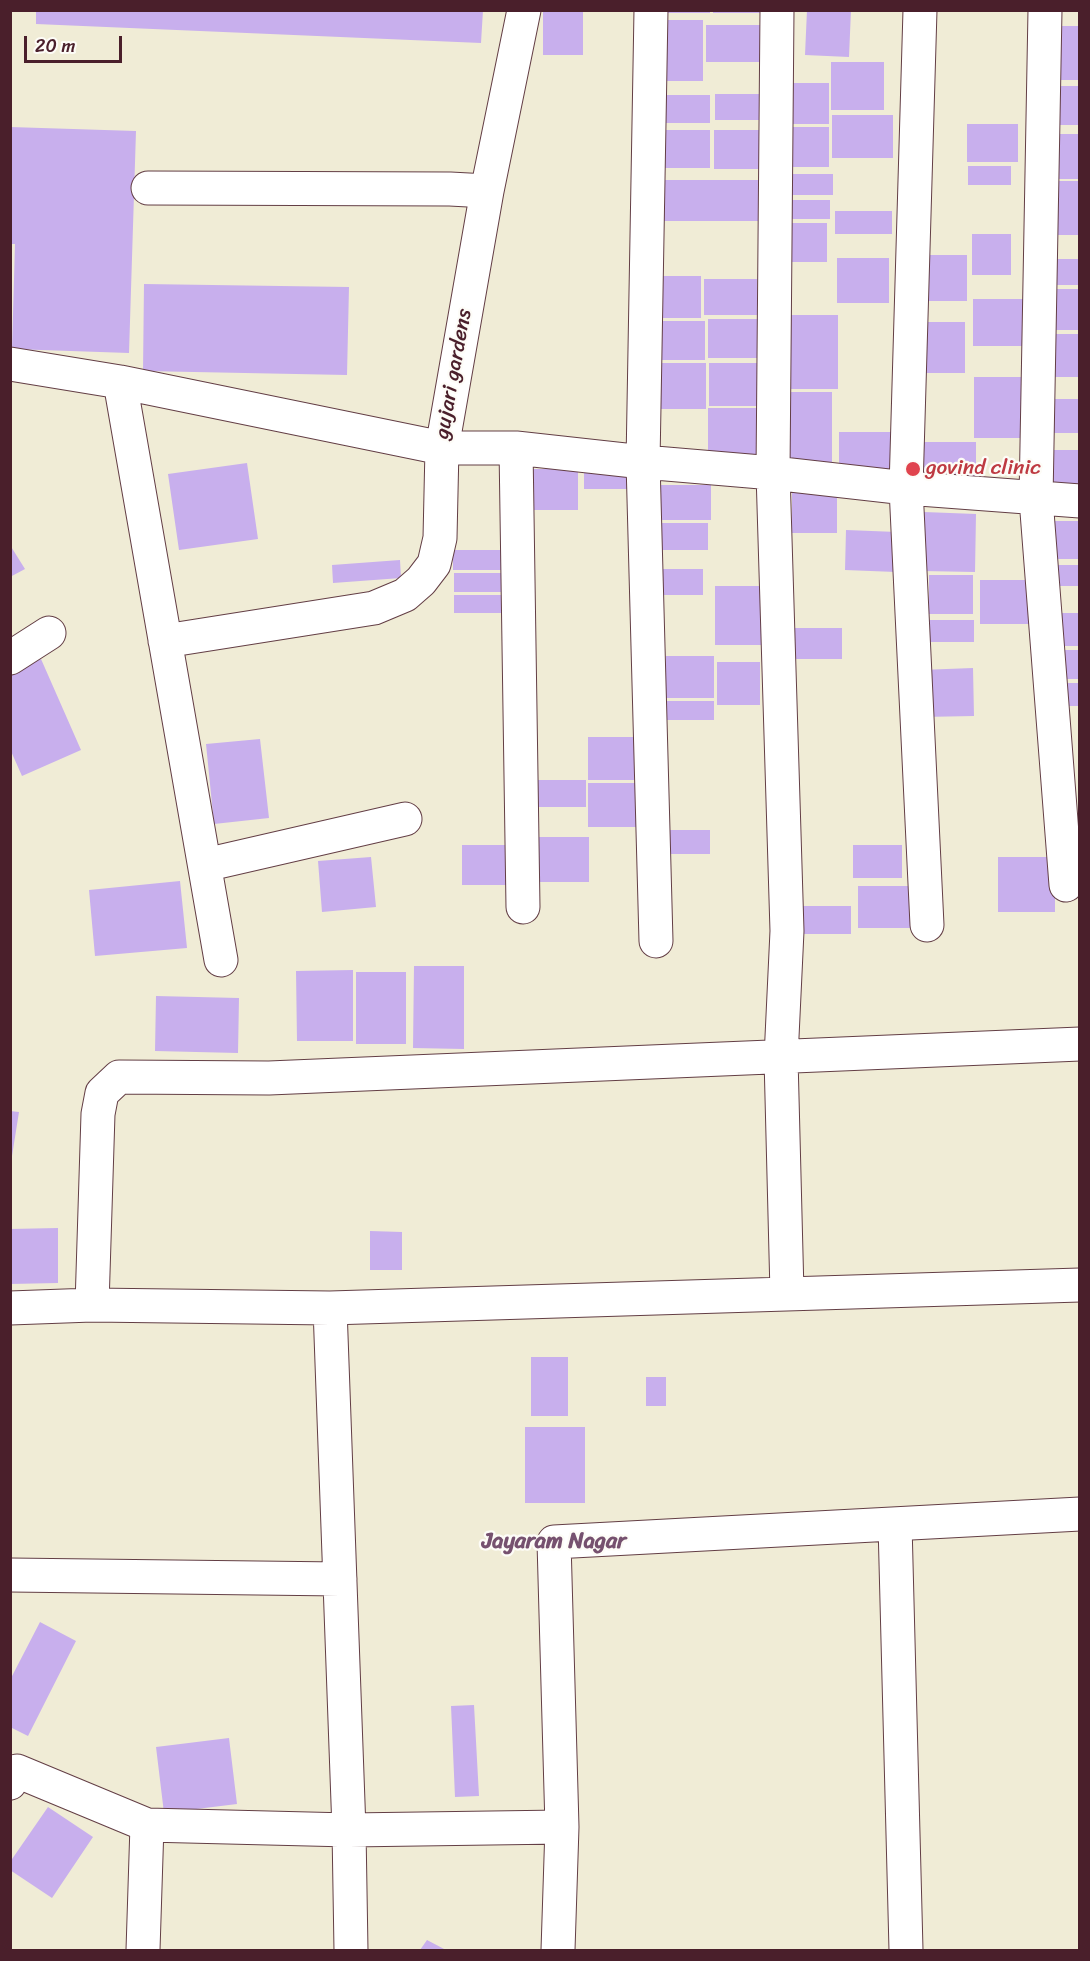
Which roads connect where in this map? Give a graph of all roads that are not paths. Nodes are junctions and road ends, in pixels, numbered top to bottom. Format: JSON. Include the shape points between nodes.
{"nodes":[{"id":1,"x":524,"y":10,"type":"edge"},
{"id":2,"x":651,"y":10,"type":"edge"},
{"id":3,"x":777,"y":10,"type":"edge"},
{"id":4,"x":920,"y":10,"type":"edge"},
{"id":5,"x":1045,"y":10,"type":"edge"},
{"id":6,"x":148,"y":188,"type":"dead end"},
{"id":7,"x":487,"y":191,"type":"junction"},
{"id":8,"x":10,"y":364,"type":"edge"},
{"id":9,"x":120,"y":382,"type":"junction"},
{"id":10,"x":442,"y":448,"type":"junction"},
{"id":11,"x":516,"y":448,"type":"junction"},
{"id":12,"x":644,"y":462,"type":"junction"},
{"id":13,"x":773,"y":473,"type":"junction"},
{"id":14,"x":906,"y":488,"type":"junction"},
{"id":15,"x":1036,"y":499,"type":"junction"},
{"id":16,"x":1080,"y":501,"type":"edge"},
{"id":17,"x":49,"y":633,"type":"dead end"},
{"id":18,"x":165,"y":641,"type":"junction"},
{"id":19,"x":10,"y":658,"type":"edge"},
{"id":20,"x":405,"y":819,"type":"dead end"},
{"id":21,"x":205,"y":865,"type":"junction"},
{"id":22,"x":1066,"y":885,"type":"dead end"},
{"id":23,"x":523,"y":908,"type":"dead end"},
{"id":24,"x":927,"y":925,"type":"dead end"},
{"id":25,"x":656,"y":941,"type":"dead end"},
{"id":26,"x":221,"y":960,"type":"dead end"},
{"id":27,"x":1080,"y":1044,"type":"edge"},
{"id":28,"x":781,"y":1058,"type":"junction"},
{"id":29,"x":1080,"y":1285,"type":"edge"},
{"id":30,"x":787,"y":1293,"type":"junction"},
{"id":31,"x":92,"y":1305,"type":"junction"},
{"id":32,"x":10,"y":1308,"type":"edge"},
{"id":33,"x":330,"y":1308,"type":"junction"},
{"id":34,"x":1080,"y":1514,"type":"edge"},
{"id":35,"x":895,"y":1524,"type":"junction"},
{"id":36,"x":10,"y":1575,"type":"edge"},
{"id":37,"x":340,"y":1579,"type":"junction"},
{"id":38,"x":13,"y":1773,"type":"edge"},
{"id":39,"x":147,"y":1826,"type":"junction"},
{"id":40,"x":562,"y":1827,"type":"junction"},
{"id":41,"x":350,"y":1830,"type":"junction"},
{"id":42,"x":143,"y":1950,"type":"edge"},
{"id":43,"x":351,"y":1950,"type":"edge"},
{"id":44,"x":558,"y":1950,"type":"edge"},
{"id":45,"x":906,"y":1950,"type":"edge"}],
"edges":[{"from":1,"to":7,"type":"street","name":"gujari gardens"},
{"from":2,"to":12,"type":"street"},
{"from":3,"to":13,"type":"street"},
{"from":4,"to":14,"type":"street"},
{"from":5,"to":15,"type":"street"},
{"from":6,"to":7,"type":"street"},
{"from":7,"to":10,"type":"street","name":"gujari gardens"},
{"from":8,"to":9,"type":"street","name":"gujari gardens"},
{"from":9,"to":10,"type":"street","name":"gujari gardens"},
{"from":9,"to":18,"type":"street"},
{"from":10,"to":11,"type":"street"},
{"from":10,"to":18,"type":"street","via":[[440,538],[434,564],[405,595],[375,608]]},
{"from":11,"to":12,"type":"street"},
{"from":11,"to":23,"type":"street"},
{"from":12,"to":13,"type":"street"},
{"from":12,"to":25,"type":"street"},
{"from":13,"to":14,"type":"street"},
{"from":13,"to":28,"type":"street","via":[[787,931]]},
{"from":14,"to":15,"type":"street"},
{"from":14,"to":24,"type":"street"},
{"from":15,"to":16,"type":"street"},
{"from":15,"to":22,"type":"street"},
{"from":17,"to":19,"type":"street"},
{"from":18,"to":21,"type":"street"},
{"from":20,"to":21,"type":"street"},
{"from":21,"to":26,"type":"street"},
{"from":27,"to":28,"type":"street"},
{"from":28,"to":30,"type":"street"},
{"from":28,"to":31,"type":"street","via":[[269,1078],[119,1077],[102,1093],[98,1114]]},
{"from":29,"to":30,"type":"street"},
{"from":30,"to":33,"type":"street"},
{"from":31,"to":32,"type":"street"},
{"from":31,"to":33,"type":"street"},
{"from":33,"to":37,"type":"street"},
{"from":34,"to":35,"type":"street"},
{"from":35,"to":40,"type":"street","via":[[554,1542]]},
{"from":35,"to":45,"type":"street"},
{"from":36,"to":37,"type":"street"},
{"from":37,"to":41,"type":"street"},
{"from":38,"to":39,"type":"street"},
{"from":39,"to":41,"type":"street"},
{"from":39,"to":42,"type":"street"},
{"from":40,"to":41,"type":"street"},
{"from":40,"to":44,"type":"street"},
{"from":41,"to":43,"type":"street"}]}
